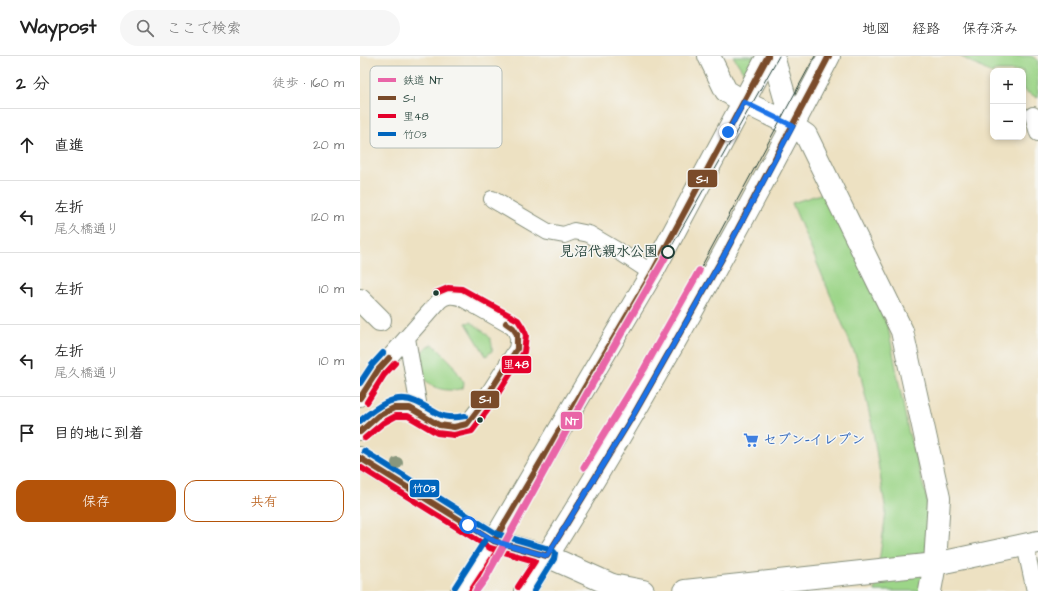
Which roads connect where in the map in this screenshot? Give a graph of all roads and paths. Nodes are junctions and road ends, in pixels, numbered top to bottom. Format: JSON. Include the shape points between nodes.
{"nodes":[{"id":1,"x":709,"y":56,"type":"edge"},
{"id":2,"x":768,"y":56,"type":"edge"},
{"id":3,"x":773,"y":56,"type":"edge"},
{"id":4,"x":829,"y":56,"type":"edge"},
{"id":5,"x":744,"y":102,"type":"junction"},
{"id":6,"x":1034,"y":115,"type":"dead end"},
{"id":7,"x":793,"y":126,"type":"junction"},
{"id":8,"x":1038,"y":133,"type":"edge"},
{"id":9,"x":492,"y":199,"type":"dead end"},
{"id":10,"x":652,"y":273,"type":"junction"},
{"id":11,"x":360,"y":300,"type":"edge"},
{"id":12,"x":380,"y":320,"type":"dead end"},
{"id":13,"x":407,"y":338,"type":"junction"},
{"id":14,"x":360,"y":398,"type":"edge"},
{"id":15,"x":420,"y":414,"type":"junction"},
{"id":16,"x":360,"y":432,"type":"edge"},
{"id":17,"x":360,"y":458,"type":"edge"},
{"id":18,"x":494,"y":541,"type":"junction"},
{"id":19,"x":1031,"y":543,"type":"edge"},
{"id":20,"x":547,"y":556,"type":"junction"},
{"id":21,"x":935,"y":564,"type":"junction"},
{"id":22,"x":865,"y":581,"type":"edge"},
{"id":23,"x":612,"y":588,"type":"edge"},
{"id":24,"x":462,"y":591,"type":"edge"},
{"id":25,"x":525,"y":591,"type":"edge"},
{"id":26,"x":643,"y":591,"type":"edge"},
{"id":27,"x":685,"y":591,"type":"edge"},
{"id":28,"x":930,"y":591,"type":"edge"},
{"id":29,"x":1035,"y":591,"type":"edge"}],
"edges":[{"from":1,"to":5,"type":"street","via":[[726,91]]},
{"from":2,"to":5,"type":"street"},
{"from":3,"to":7,"type":"street"},
{"from":4,"to":7,"type":"street"},
{"from":5,"to":7,"type":"street"},
{"from":5,"to":10,"type":"street"},
{"from":6,"to":8,"type":"lane"},
{"from":7,"to":20,"type":"street","via":[[723,257]]},
{"from":7,"to":21,"type":"street","via":[[806,135],[902,331],[939,498]]},
{"from":9,"to":10,"type":"lane","via":[[548,232],[564,235],[574,230],[589,234]]},
{"from":10,"to":18,"type":"street"},
{"from":11,"to":12,"type":"street"},
{"from":13,"to":14,"type":"lane","via":[[378,370]]},
{"from":13,"to":15,"type":"lane"},
{"from":13,"to":15,"type":"lane","via":[[440,300],[452,295],[513,327],[519,339],[517,349],[467,424],[454,427],[439,425]]},
{"from":15,"to":16,"type":"lane","via":[[410,408],[394,408],[378,416]]},
{"from":17,"to":18,"type":"street"},
{"from":18,"to":20,"type":"street"},
{"from":18,"to":24,"type":"street"},
{"from":19,"to":21,"type":"street"},
{"from":19,"to":29,"type":"lane"},
{"from":20,"to":23,"type":"street"},
{"from":20,"to":25,"type":"street"},
{"from":21,"to":22,"type":"street"},
{"from":21,"to":28,"type":"street"},
{"from":22,"to":27,"type":"street"},
{"from":23,"to":26,"type":"street"}]}
